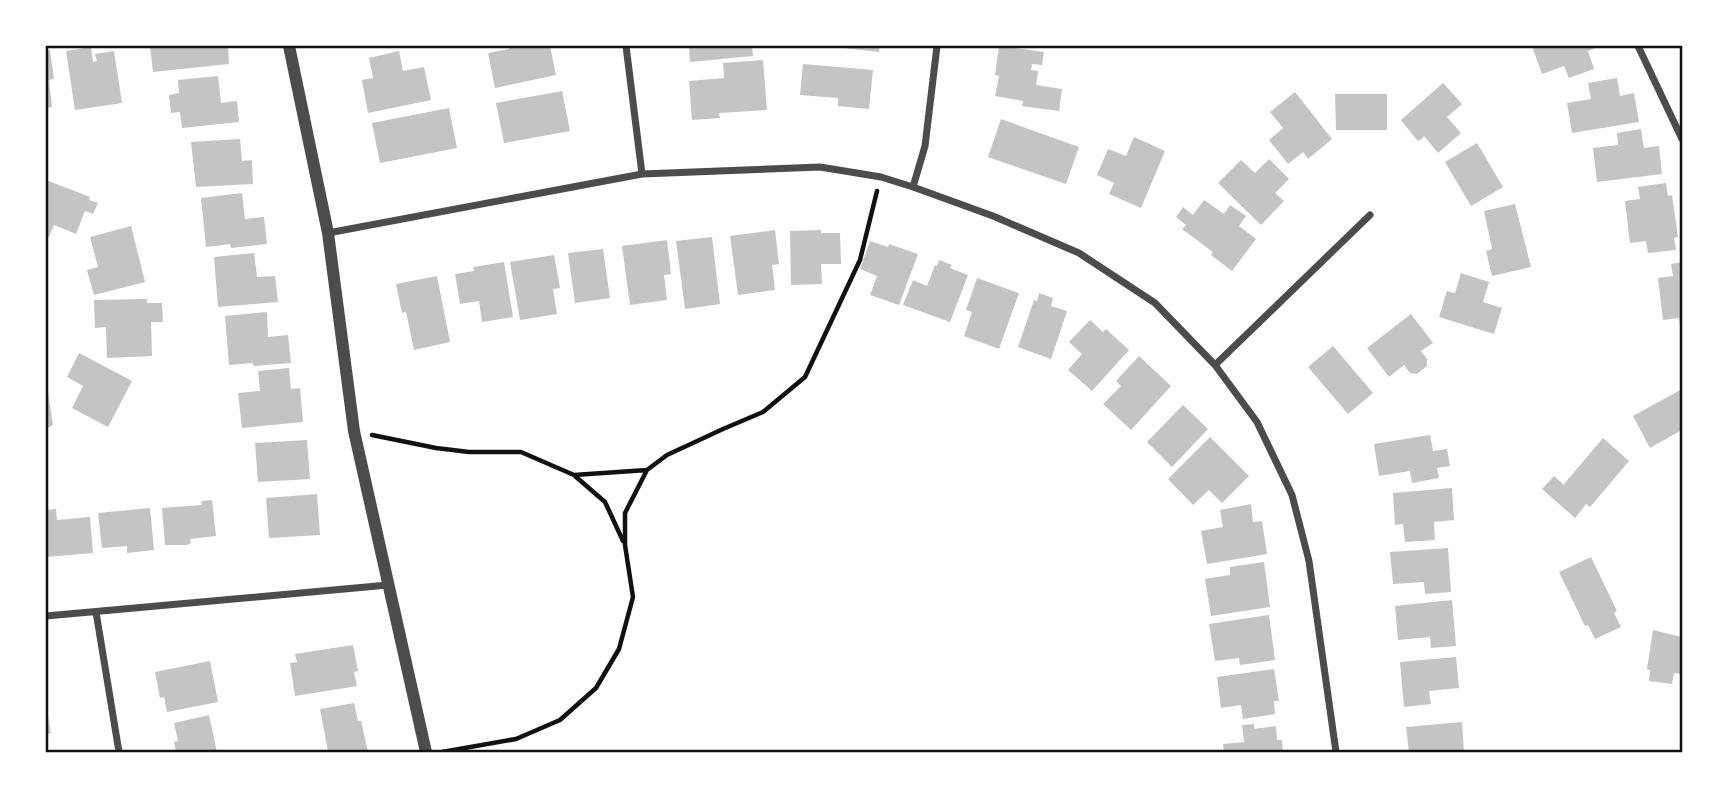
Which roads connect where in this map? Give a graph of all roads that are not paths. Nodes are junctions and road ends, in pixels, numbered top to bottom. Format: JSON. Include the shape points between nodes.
{"nodes":[{"id":1,"x":289,"y":46,"type":"edge"},
{"id":2,"x":626,"y":46,"type":"edge"},
{"id":3,"x":937,"y":46,"type":"edge"},
{"id":4,"x":1638,"y":46,"type":"edge"},
{"id":5,"x":1682,"y":139,"type":"edge"},
{"id":6,"x":642,"y":174,"type":"junction"},
{"id":7,"x":913,"y":187,"type":"junction"},
{"id":8,"x":1370,"y":215,"type":"dead end"},
{"id":9,"x":328,"y":233,"type":"junction"},
{"id":10,"x":1215,"y":365,"type":"junction"},
{"id":11,"x":388,"y":585,"type":"junction"},
{"id":12,"x":96,"y":612,"type":"junction"},
{"id":13,"x":46,"y":617,"type":"edge"},
{"id":14,"x":119,"y":752,"type":"edge"},
{"id":15,"x":426,"y":752,"type":"edge"},
{"id":16,"x":1336,"y":752,"type":"edge"}],
"edges":[{"from":1,"to":9,"type":"street"},
{"from":2,"to":6,"type":"street"},
{"from":3,"to":7,"type":"street","via":[[925,146]]},
{"from":4,"to":5,"type":"street"},
{"from":6,"to":7,"type":"street","via":[[820,167]]},
{"from":6,"to":9,"type":"street"},
{"from":7,"to":10,"type":"street","via":[[1079,253],[1155,303]]},
{"from":8,"to":10,"type":"street"},
{"from":9,"to":11,"type":"street","via":[[354,431]]},
{"from":10,"to":16,"type":"street","via":[[1257,422],[1292,495],[1309,561]]},
{"from":11,"to":12,"type":"street"},
{"from":11,"to":15,"type":"street"},
{"from":12,"to":13,"type":"street"},
{"from":12,"to":14,"type":"street"}]}
